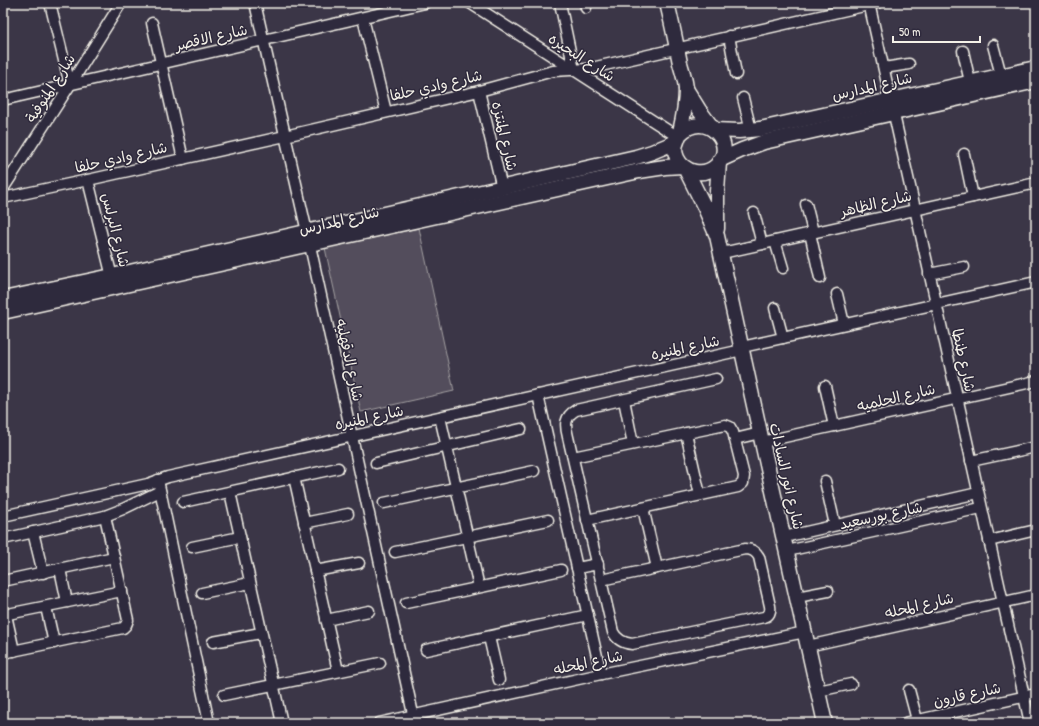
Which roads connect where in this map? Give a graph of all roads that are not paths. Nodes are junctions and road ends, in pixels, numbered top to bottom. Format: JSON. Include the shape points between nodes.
{"nodes":[{"id":1,"x":50,"y":3,"type":"edge"},
{"id":2,"x":121,"y":3,"type":"edge"},
{"id":3,"x":255,"y":3,"type":"edge"},
{"id":4,"x":425,"y":3,"type":"edge"},
{"id":5,"x":470,"y":3,"type":"edge"},
{"id":6,"x":560,"y":3,"type":"edge"},
{"id":7,"x":667,"y":3,"type":"edge"},
{"id":8,"x":872,"y":4,"type":"edge"},
{"id":9,"x":364,"y":18,"type":"junction"},
{"id":10,"x":152,"y":23,"type":"dead end"},
{"id":11,"x":729,"y":36,"type":"junction"},
{"id":12,"x":264,"y":41,"type":"junction"},
{"id":13,"x":993,"y":45,"type":"dead end"},
{"id":14,"x":677,"y":48,"type":"junction"},
{"id":15,"x":963,"y":51,"type":"dead end"},
{"id":16,"x":161,"y":64,"type":"junction"},
{"id":17,"x":909,"y":64,"type":"dead end"},
{"id":18,"x":884,"y":68,"type":"junction"},
{"id":19,"x":1036,"y":68,"type":"edge"},
{"id":20,"x":574,"y":70,"type":"junction"},
{"id":21,"x":736,"y":74,"type":"dead end"},
{"id":22,"x":1000,"y":75,"type":"junction"},
{"id":23,"x":970,"y":82,"type":"junction"},
{"id":24,"x":1036,"y":82,"type":"edge"},
{"id":25,"x":70,"y":85,"type":"junction"},
{"id":26,"x":686,"y":89,"type":"junction"},
{"id":27,"x":479,"y":91,"type":"junction"},
{"id":28,"x":744,"y":98,"type":"dead end"},
{"id":29,"x":3,"y":100,"type":"edge"},
{"id":30,"x":893,"y":106,"type":"junction"},
{"id":31,"x":386,"y":112,"type":"junction"},
{"id":32,"x":714,"y":130,"type":"junction"},
{"id":33,"x":751,"y":130,"type":"junction"},
{"id":34,"x":285,"y":136,"type":"junction"},
{"id":35,"x":678,"y":138,"type":"junction"},
{"id":36,"x":964,"y":154,"type":"dead end"},
{"id":37,"x":183,"y":159,"type":"junction"},
{"id":38,"x":720,"y":161,"type":"junction"},
{"id":39,"x":684,"y":167,"type":"junction"},
{"id":40,"x":88,"y":180,"type":"junction"},
{"id":41,"x":1036,"y":183,"type":"edge"},
{"id":42,"x":502,"y":188,"type":"junction"},
{"id":43,"x":3,"y":189,"type":"edge"},
{"id":44,"x":973,"y":197,"type":"junction"},
{"id":45,"x":3,"y":198,"type":"edge"},
{"id":46,"x":806,"y":204,"type":"dead end"},
{"id":47,"x":916,"y":210,"type":"junction"},
{"id":48,"x":754,"y":213,"type":"dead end"},
{"id":49,"x":812,"y":233,"type":"junction"},
{"id":50,"x":717,"y":236,"type":"junction"},
{"id":51,"x":308,"y":238,"type":"junction"},
{"id":52,"x":775,"y":241,"type":"junction"},
{"id":53,"x":762,"y":244,"type":"junction"},
{"id":54,"x":722,"y":252,"type":"junction"},
{"id":55,"x":964,"y":267,"type":"dead end"},
{"id":56,"x":783,"y":268,"type":"dead end"},
{"id":57,"x":929,"y":274,"type":"junction"},
{"id":58,"x":820,"y":278,"type":"dead end"},
{"id":59,"x":113,"y":282,"type":"junction"},
{"id":60,"x":1036,"y":282,"type":"edge"},
{"id":61,"x":837,"y":294,"type":"dead end"},
{"id":62,"x":3,"y":299,"type":"edge"},
{"id":63,"x":936,"y":304,"type":"junction"},
{"id":64,"x":776,"y":308,"type":"dead end"},
{"id":65,"x":3,"y":312,"type":"edge"},
{"id":66,"x":844,"y":324,"type":"junction"},
{"id":67,"x":783,"y":338,"type":"junction"},
{"id":68,"x":742,"y":349,"type":"junction"},
{"id":69,"x":716,"y":378,"type":"dead end"},
{"id":70,"x":1036,"y":381,"type":"edge"},
{"id":71,"x":825,"y":386,"type":"dead end"},
{"id":72,"x":538,"y":395,"type":"junction"},
{"id":73,"x":957,"y":398,"type":"junction"},
{"id":74,"x":624,"y":400,"type":"junction"},
{"id":75,"x":440,"y":417,"type":"junction"},
{"id":76,"x":834,"y":426,"type":"junction"},
{"id":77,"x":521,"y":429,"type":"dead end"},
{"id":78,"x":686,"y":433,"type":"junction"},
{"id":79,"x":352,"y":436,"type":"junction"},
{"id":80,"x":761,"y":438,"type":"junction"},
{"id":81,"x":735,"y":439,"type":"junction"},
{"id":82,"x":634,"y":444,"type":"junction"},
{"id":83,"x":447,"y":446,"type":"junction"},
{"id":84,"x":1036,"y":447,"type":"edge"},
{"id":85,"x":573,"y":457,"type":"junction"},
{"id":86,"x":971,"y":461,"type":"junction"},
{"id":87,"x":376,"y":463,"type":"dead end"},
{"id":88,"x":338,"y":468,"type":"dead end"},
{"id":89,"x":534,"y":471,"type":"dead end"},
{"id":90,"x":294,"y":478,"type":"junction"},
{"id":91,"x":158,"y":480,"type":"junction"},
{"id":92,"x":825,"y":481,"type":"dead end"},
{"id":93,"x":456,"y":487,"type":"junction"},
{"id":94,"x":160,"y":491,"type":"junction"},
{"id":95,"x":230,"y":492,"type":"junction"},
{"id":96,"x":978,"y":493,"type":"junction"},
{"id":97,"x":700,"y":495,"type":"junction"},
{"id":98,"x":183,"y":502,"type":"dead end"},
{"id":99,"x":384,"y":503,"type":"dead end"},
{"id":100,"x":643,"y":508,"type":"junction"},
{"id":101,"x":981,"y":508,"type":"junction"},
{"id":102,"x":348,"y":514,"type":"dead end"},
{"id":103,"x":3,"y":516,"type":"edge"},
{"id":104,"x":105,"y":516,"type":"junction"},
{"id":105,"x":548,"y":520,"type":"dead end"},
{"id":106,"x":588,"y":520,"type":"junction"},
{"id":107,"x":304,"y":524,"type":"junction"},
{"id":108,"x":835,"y":525,"type":"junction"},
{"id":109,"x":1036,"y":530,"type":"edge"},
{"id":110,"x":33,"y":532,"type":"junction"},
{"id":111,"x":240,"y":537,"type":"junction"},
{"id":112,"x":467,"y":537,"type":"junction"},
{"id":113,"x":3,"y":539,"type":"edge"},
{"id":114,"x":989,"y":541,"type":"junction"},
{"id":115,"x":785,"y":544,"type":"junction"},
{"id":116,"x":192,"y":547,"type":"dead end"},
{"id":117,"x":395,"y":552,"type":"dead end"},
{"id":118,"x":114,"y":557,"type":"junction"},
{"id":119,"x":359,"y":563,"type":"dead end"},
{"id":120,"x":598,"y":564,"type":"junction"},
{"id":121,"x":577,"y":568,"type":"junction"},
{"id":122,"x":657,"y":568,"type":"junction"},
{"id":123,"x":60,"y":569,"type":"junction"},
{"id":124,"x":561,"y":570,"type":"dead end"},
{"id":125,"x":315,"y":571,"type":"junction"},
{"id":126,"x":43,"y":573,"type":"junction"},
{"id":127,"x":601,"y":580,"type":"junction"},
{"id":128,"x":3,"y":581,"type":"edge"},
{"id":129,"x":250,"y":583,"type":"junction"},
{"id":130,"x":479,"y":587,"type":"junction"},
{"id":131,"x":122,"y":591,"type":"junction"},
{"id":132,"x":828,"y":591,"type":"dead end"},
{"id":133,"x":202,"y":593,"type":"dead end"},
{"id":134,"x":1036,"y":595,"type":"edge"},
{"id":135,"x":797,"y":598,"type":"junction"},
{"id":136,"x":1003,"y":601,"type":"junction"},
{"id":137,"x":67,"y":602,"type":"junction"},
{"id":138,"x":406,"y":603,"type":"dead end"},
{"id":139,"x":46,"y":607,"type":"junction"},
{"id":140,"x":369,"y":611,"type":"dead end"},
{"id":141,"x":4,"y":615,"type":"edge"},
{"id":142,"x":588,"y":615,"type":"junction"},
{"id":143,"x":326,"y":620,"type":"junction"},
{"id":144,"x":805,"y":632,"type":"junction"},
{"id":145,"x":261,"y":633,"type":"junction"},
{"id":146,"x":489,"y":637,"type":"junction"},
{"id":147,"x":212,"y":642,"type":"dead end"},
{"id":148,"x":54,"y":643,"type":"junction"},
{"id":149,"x":808,"y":646,"type":"junction"},
{"id":150,"x":426,"y":650,"type":"dead end"},
{"id":151,"x":14,"y":651,"type":"junction"},
{"id":152,"x":3,"y":654,"type":"edge"},
{"id":153,"x":380,"y":663,"type":"dead end"},
{"id":154,"x":338,"y":671,"type":"junction"},
{"id":155,"x":601,"y":674,"type":"junction"},
{"id":156,"x":499,"y":680,"type":"dead end"},
{"id":157,"x":273,"y":684,"type":"junction"},
{"id":158,"x":851,"y":684,"type":"dead end"},
{"id":159,"x":909,"y":690,"type":"dead end"},
{"id":160,"x":818,"y":691,"type":"junction"},
{"id":161,"x":1036,"y":694,"type":"edge"},
{"id":162,"x":224,"y":695,"type":"dead end"},
{"id":163,"x":1024,"y":697,"type":"junction"},
{"id":164,"x":414,"y":719,"type":"edge"},
{"id":165,"x":917,"y":720,"type":"junction"},
{"id":166,"x":209,"y":723,"type":"edge"},
{"id":167,"x":282,"y":723,"type":"edge"},
{"id":168,"x":379,"y":723,"type":"edge"},
{"id":169,"x":825,"y":723,"type":"edge"},
{"id":170,"x":905,"y":723,"type":"edge"},
{"id":171,"x":1030,"y":723,"type":"edge"}],
"edges":[{"from":1,"to":25,"type":"street"},
{"from":2,"to":25,"type":"street","name":"شارع المنوفية"},
{"from":3,"to":12,"type":"street","name":"شارع الدقهليه"},
{"from":4,"to":9,"type":"street","name":"شارع الاقصر"},
{"from":5,"to":20,"type":"street","name":"شارع البحيره"},
{"from":6,"to":20,"type":"street"},
{"from":7,"to":14,"type":"main road"},
{"from":8,"to":11,"type":"street","name":"شارع وادي حلفا"},
{"from":8,"to":18,"type":"street","name":"شارع طنطا"},
{"from":9,"to":12,"type":"street","name":"شارع الاقصر"},
{"from":9,"to":31,"type":"street"},
{"from":10,"to":16,"type":"street"},
{"from":11,"to":14,"type":"street","name":"شارع وادي حلفا"},
{"from":11,"to":21,"type":"street"},
{"from":12,"to":16,"type":"street","name":"شارع الاقصر"},
{"from":12,"to":34,"type":"street","name":"شارع الدقهليه"},
{"from":13,"to":22,"type":"street"},
{"from":14,"to":20,"type":"street","name":"شارع وادي حلفا"},
{"from":14,"to":26,"type":"main road"},
{"from":15,"to":23,"type":"street"},
{"from":16,"to":25,"type":"street","name":"شارع الاقصر"},
{"from":16,"to":37,"type":"street"},
{"from":17,"to":18,"type":"street"},
{"from":18,"to":30,"type":"street","name":"شارع طنطا"},
{"from":19,"to":22,"type":"main road","name":"شارع المدارس"},
{"from":20,"to":27,"type":"street","name":"شارع وادي حلفا","via":[[553,71]]},
{"from":20,"to":35,"type":"street","name":"شارع البحيره"},
{"from":22,"to":23,"type":"main road","name":"شارع المدارس"},
{"from":23,"to":30,"type":"main road","name":"شارع المدارس"},
{"from":24,"to":30,"type":"main road","name":"شارع المدارس"},
{"from":25,"to":29,"type":"street","name":"شارع الاقصر"},
{"from":25,"to":43,"type":"street","name":"شارع المنوفية"},
{"from":26,"to":32,"type":"main road"},
{"from":26,"to":35,"type":"main road"},
{"from":27,"to":31,"type":"street","name":"شارع وادي حلفا"},
{"from":27,"to":42,"type":"street","name":"شارع المنتزه"},
{"from":28,"to":33,"type":"street"},
{"from":30,"to":33,"type":"main road","name":"شارع المدارس"},
{"from":30,"to":38,"type":"main road","name":"شارع المدارس","via":[[764,142]]},
{"from":30,"to":47,"type":"street","name":"شارع طنطا"},
{"from":31,"to":34,"type":"street","name":"شارع وادي حلفا"},
{"from":32,"to":33,"type":"main road","name":"شارع المدارس"},
{"from":32,"to":35,"type":"main road","via":[[708,126],[696,125],[684,130]]},
{"from":32,"to":38,"type":"main road","via":[[723,144]]},
{"from":34,"to":37,"type":"street","name":"شارع وادي حلفا"},
{"from":34,"to":51,"type":"street","name":"شارع الدقهليه"},
{"from":35,"to":39,"type":"main road","via":[[675,147],[677,157]]},
{"from":35,"to":42,"type":"main road","name":"شارع المدارس","via":[[652,152],[636,157]]},
{"from":36,"to":44,"type":"street"},
{"from":37,"to":40,"type":"street","name":"شارع وادي حلفا"},
{"from":38,"to":39,"type":"main road","via":[[715,167],[704,172],[697,173]]},
{"from":38,"to":50,"type":"main road","name":"شارع انور السادات"},
{"from":39,"to":50,"type":"main road","name":"شارع انور السادات"},
{"from":39,"to":51,"type":"main road","name":"شارع المدارس","via":[[639,171]]},
{"from":40,"to":45,"type":"street","name":"شارع وادي حلفا"},
{"from":40,"to":59,"type":"street","name":"شارع البرلس"},
{"from":41,"to":44,"type":"street","name":"شارع الظاهر"},
{"from":42,"to":51,"type":"main road","name":"شارع المدارس"},
{"from":44,"to":47,"type":"street","name":"شارع الظاهر"},
{"from":46,"to":49,"type":"street"},
{"from":47,"to":49,"type":"street","name":"شارع الظاهر"},
{"from":47,"to":57,"type":"street","name":"شارع طنطا"},
{"from":48,"to":53,"type":"street"},
{"from":49,"to":52,"type":"street","name":"شارع الظاهر"},
{"from":49,"to":58,"type":"street"},
{"from":50,"to":54,"type":"main road","name":"شارع انور السادات"},
{"from":51,"to":59,"type":"main road","name":"شارع المدارس"},
{"from":51,"to":79,"type":"street","name":"شارع الدقهليه"},
{"from":52,"to":53,"type":"street","name":"شارع الظاهر"},
{"from":52,"to":56,"type":"street"},
{"from":53,"to":54,"type":"street","name":"شارع الظاهر"},
{"from":54,"to":68,"type":"main road","name":"شارع انور السادات"},
{"from":55,"to":57,"type":"street"},
{"from":57,"to":63,"type":"street","name":"شارع طنطا"},
{"from":59,"to":62,"type":"main road","name":"شارع المدارس"},
{"from":59,"to":65,"type":"main road","name":"شارع المدارس"},
{"from":60,"to":63,"type":"street","name":"شارع المنيره"},
{"from":61,"to":66,"type":"street"},
{"from":63,"to":66,"type":"street","name":"شارع المنيره"},
{"from":63,"to":73,"type":"street","name":"شارع طنطا"},
{"from":64,"to":67,"type":"street"},
{"from":66,"to":67,"type":"street","name":"شارع المنيره"},
{"from":67,"to":68,"type":"street","name":"شارع المنيره"},
{"from":68,"to":72,"type":"street","name":"شارع المنيره"},
{"from":68,"to":80,"type":"main road","name":"شارع انور السادات"},
{"from":69,"to":74,"type":"street"},
{"from":70,"to":73,"type":"street","name":"شارع الحلميه"},
{"from":71,"to":76,"type":"street"},
{"from":72,"to":75,"type":"street","name":"شارع المنيره"},
{"from":72,"to":121,"type":"street"},
{"from":73,"to":76,"type":"street","name":"شارع الحلميه"},
{"from":73,"to":86,"type":"street","name":"شارع طنطا"},
{"from":74,"to":82,"type":"street"},
{"from":74,"to":85,"type":"street","via":[[576,410],[569,415],[566,428]]},
{"from":75,"to":79,"type":"street","name":"شارع المنيره"},
{"from":75,"to":83,"type":"street"},
{"from":76,"to":80,"type":"street","name":"شارع الحلميه"},
{"from":77,"to":83,"type":"street"},
{"from":78,"to":81,"type":"street","via":[[725,425],[732,429]]},
{"from":78,"to":82,"type":"street"},
{"from":78,"to":97,"type":"street"},
{"from":79,"to":91,"type":"street","name":"شارع المنيره"},
{"from":79,"to":164,"type":"street","name":"شارع الدقهليه"},
{"from":80,"to":81,"type":"street","name":"شارع الحلميه"},
{"from":80,"to":115,"type":"main road","name":"شارع انور السادات"},
{"from":81,"to":97,"type":"street","via":[[744,476],[743,483],[738,487]]},
{"from":82,"to":85,"type":"street"},
{"from":83,"to":87,"type":"street"},
{"from":83,"to":93,"type":"street"},
{"from":84,"to":86,"type":"street"},
{"from":85,"to":106,"type":"street"},
{"from":86,"to":96,"type":"street","name":"شارع طنطا"},
{"from":88,"to":90,"type":"street"},
{"from":89,"to":93,"type":"street"},
{"from":90,"to":95,"type":"street"},
{"from":90,"to":107,"type":"street"},
{"from":91,"to":94,"type":"street"},
{"from":91,"to":103,"type":"street","name":"شارع المنيره"},
{"from":92,"to":108,"type":"street"},
{"from":93,"to":99,"type":"street"},
{"from":93,"to":112,"type":"street"},
{"from":94,"to":104,"type":"street"},
{"from":94,"to":166,"type":"street"},
{"from":95,"to":98,"type":"street"},
{"from":95,"to":111,"type":"street"},
{"from":96,"to":101,"type":"street","name":"شارع طنطا"},
{"from":96,"to":108,"type":"street","name":"شارع بورسعيد"},
{"from":97,"to":100,"type":"street"},
{"from":100,"to":106,"type":"street"},
{"from":100,"to":122,"type":"street"},
{"from":101,"to":114,"type":"street","name":"شارع طنطا"},
{"from":101,"to":115,"type":"street","name":"شارع بورسعيد"},
{"from":102,"to":107,"type":"street"},
{"from":104,"to":110,"type":"street"},
{"from":104,"to":118,"type":"street"},
{"from":105,"to":112,"type":"street"},
{"from":106,"to":120,"type":"street"},
{"from":107,"to":125,"type":"street"},
{"from":108,"to":115,"type":"street","name":"شارع بورسعيد"},
{"from":109,"to":114,"type":"street"},
{"from":110,"to":113,"type":"street"},
{"from":110,"to":126,"type":"street"},
{"from":111,"to":116,"type":"street"},
{"from":111,"to":129,"type":"street"},
{"from":112,"to":117,"type":"street"},
{"from":112,"to":130,"type":"street"},
{"from":114,"to":136,"type":"street","name":"شارع طنطا"},
{"from":115,"to":135,"type":"main road","name":"شارع انور السادات"},
{"from":118,"to":123,"type":"street"},
{"from":118,"to":131,"type":"street"},
{"from":119,"to":125,"type":"street"},
{"from":120,"to":121,"type":"street"},
{"from":120,"to":127,"type":"street"},
{"from":121,"to":142,"type":"street"},
{"from":122,"to":127,"type":"street"},
{"from":122,"to":127,"type":"street","via":[[745,549],[752,550],[759,557],[770,611],[764,617],[628,644],[620,641],[613,632]]},
{"from":123,"to":126,"type":"street"},
{"from":123,"to":137,"type":"street"},
{"from":124,"to":130,"type":"street"},
{"from":125,"to":143,"type":"street"},
{"from":126,"to":128,"type":"street"},
{"from":129,"to":133,"type":"street"},
{"from":129,"to":145,"type":"street"},
{"from":130,"to":138,"type":"street"},
{"from":131,"to":137,"type":"street"},
{"from":131,"to":148,"type":"street","via":[[128,620],[125,627]]},
{"from":132,"to":135,"type":"street"},
{"from":134,"to":136,"type":"street","name":"شارع المحله"},
{"from":135,"to":144,"type":"main road","name":"شارع انور السادات"},
{"from":136,"to":149,"type":"street","name":"شارع المحله"},
{"from":136,"to":163,"type":"street","name":"شارع طنطا"},
{"from":137,"to":139,"type":"street"},
{"from":139,"to":141,"type":"street"},
{"from":139,"to":148,"type":"street"},
{"from":140,"to":143,"type":"street"},
{"from":141,"to":151,"type":"street"},
{"from":142,"to":146,"type":"street"},
{"from":142,"to":155,"type":"street"},
{"from":143,"to":154,"type":"street"},
{"from":144,"to":149,"type":"main road","name":"شارع انور السادات"},
{"from":144,"to":155,"type":"street","name":"شارع المحله"},
{"from":145,"to":147,"type":"street"},
{"from":145,"to":157,"type":"street"},
{"from":146,"to":150,"type":"street"},
{"from":146,"to":156,"type":"street"},
{"from":148,"to":151,"type":"street"},
{"from":149,"to":160,"type":"main road","name":"شارع انور السادات"},
{"from":151,"to":152,"type":"street"},
{"from":153,"to":154,"type":"street"},
{"from":154,"to":157,"type":"street"},
{"from":155,"to":164,"type":"street","name":"شارع المحله"},
{"from":157,"to":162,"type":"street"},
{"from":157,"to":167,"type":"street"},
{"from":158,"to":160,"type":"street"},
{"from":159,"to":165,"type":"street"},
{"from":160,"to":169,"type":"main road","name":"شارع انور السادات"},
{"from":161,"to":163,"type":"street","name":"شارع قارون"},
{"from":163,"to":165,"type":"street","name":"شارع قارون"},
{"from":163,"to":171,"type":"street","name":"شارع طنطا"},
{"from":164,"to":168,"type":"street","name":"شارع المحله"},
{"from":165,"to":170,"type":"street","name":"شارع قارون"}]}
